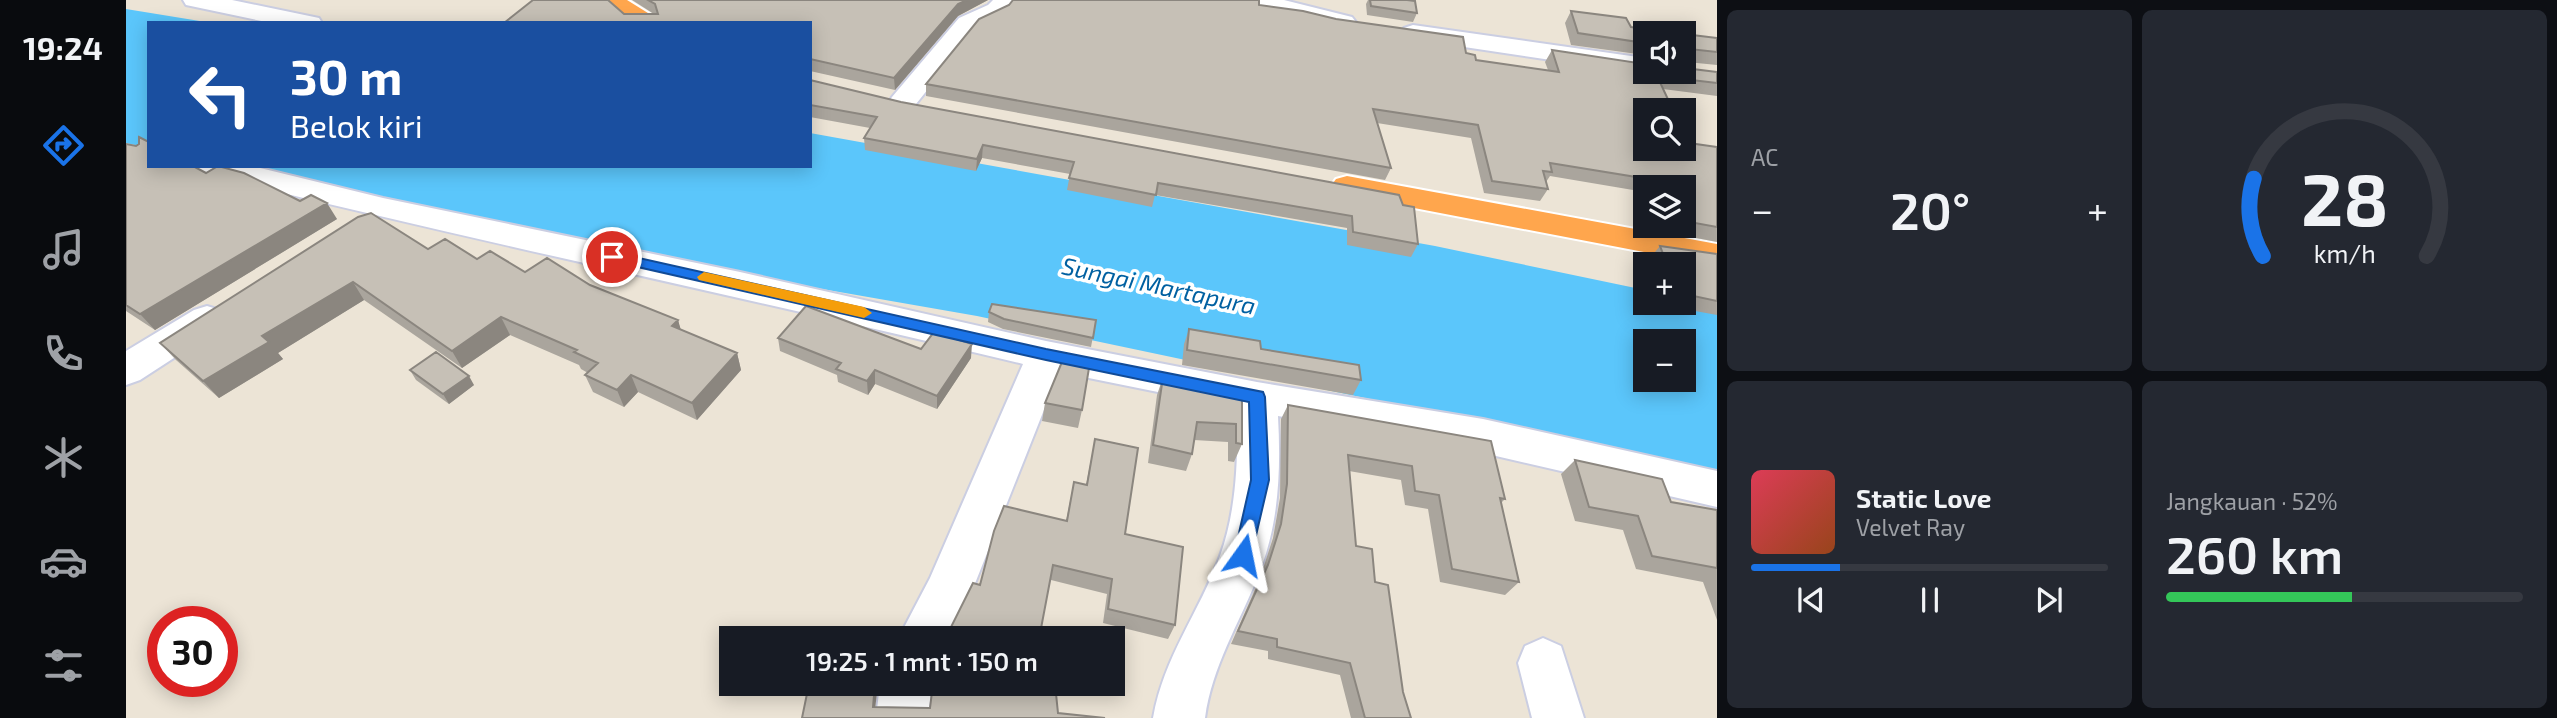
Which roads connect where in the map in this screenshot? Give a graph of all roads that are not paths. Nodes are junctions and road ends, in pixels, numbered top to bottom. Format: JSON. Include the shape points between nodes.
{"nodes":[{"id":1,"x":195,"y":0,"type":"edge"},
{"id":2,"x":610,"y":0,"type":"edge"},
{"id":3,"x":1006,"y":0,"type":"edge"},
{"id":4,"x":1254,"y":0,"type":"edge"},
{"id":5,"x":1291,"y":4,"type":"edge"},
{"id":6,"x":300,"y":21,"type":"edge"},
{"id":7,"x":644,"y":21,"type":"edge"},
{"id":8,"x":1633,"y":64,"type":"edge"},
{"id":9,"x":902,"y":103,"type":"edge"},
{"id":10,"x":220,"y":168,"type":"edge"},
{"id":11,"x":1323,"y":181,"type":"edge"},
{"id":12,"x":383,"y":208,"type":"junction"},
{"id":13,"x":348,"y":230,"type":"edge"},
{"id":14,"x":1717,"y":255,"type":"edge"},
{"id":15,"x":231,"y":304,"type":"edge"},
{"id":16,"x":1046,"y":355,"type":"junction"},
{"id":17,"x":126,"y":370,"type":"edge"},
{"id":18,"x":1257,"y":397,"type":"junction"},
{"id":19,"x":1717,"y":489,"type":"edge"},
{"id":20,"x":930,"y":626,"type":"edge"},
{"id":21,"x":1544,"y":663,"type":"dead end"},
{"id":22,"x":905,"y":696,"type":"edge"},
{"id":23,"x":902,"y":718,"type":"edge"},
{"id":24,"x":1179,"y":718,"type":"edge"},
{"id":25,"x":1558,"y":718,"type":"edge"}],
"edges":[{"from":1,"to":6,"type":"street"},
{"from":2,"to":7,"type":"highway"},
{"from":3,"to":9,"type":"street","via":[[997,10],[968,23]]},
{"from":4,"to":5,"type":"street"},
{"from":5,"to":8,"type":"street","via":[[1332,20]]},
{"from":10,"to":12,"type":"street"},
{"from":11,"to":14,"type":"highway"},
{"from":12,"to":13,"type":"street"},
{"from":12,"to":16,"type":"street"},
{"from":15,"to":17,"type":"street"},
{"from":16,"to":18,"type":"street"},
{"from":16,"to":20,"type":"street"},
{"from":18,"to":19,"type":"street","via":[[1483,436]]},
{"from":18,"to":24,"type":"street","via":[[1260,480],[1243,555],[1181,693]]},
{"from":21,"to":25,"type":"street"},
{"from":22,"to":23,"type":"street"}]}
